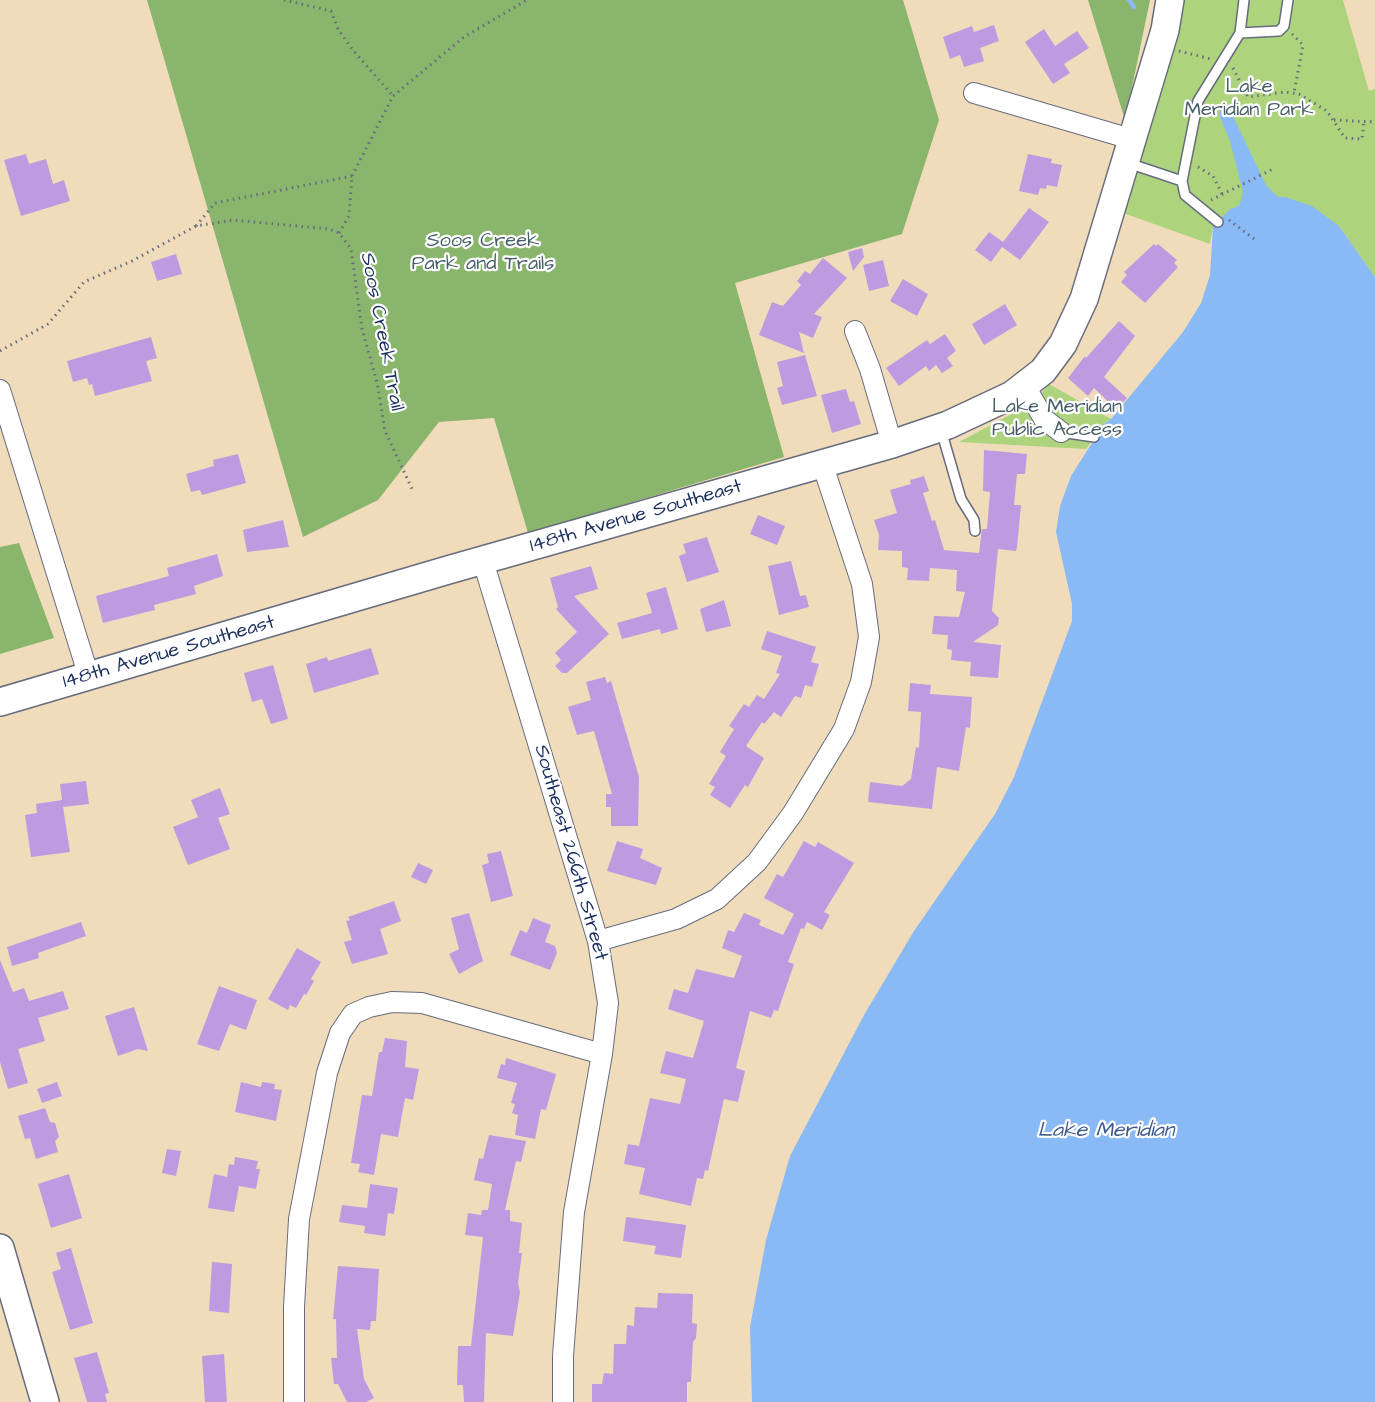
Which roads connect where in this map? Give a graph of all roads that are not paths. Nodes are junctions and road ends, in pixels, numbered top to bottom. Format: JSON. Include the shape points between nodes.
{"nodes":[{"id":1,"x":1170,"y":0,"type":"edge"},
{"id":2,"x":1244,"y":0,"type":"edge"},
{"id":3,"x":1288,"y":0,"type":"edge"},
{"id":4,"x":1240,"y":33,"type":"junction"},
{"id":5,"x":974,"y":93,"type":"dead end"},
{"id":6,"x":1128,"y":150,"type":"junction"},
{"id":7,"x":1182,"y":182,"type":"junction"},
{"id":8,"x":1218,"y":222,"type":"dead end"},
{"id":9,"x":855,"y":332,"type":"dead end"},
{"id":10,"x":1025,"y":386,"type":"junction"},
{"id":11,"x":0,"y":390,"type":"edge"},
{"id":12,"x":940,"y":428,"type":"junction"},
{"id":13,"x":1061,"y":432,"type":"joint"},
{"id":14,"x":1094,"y":437,"type":"dead end"},
{"id":15,"x":892,"y":444,"type":"junction"},
{"id":16,"x":822,"y":463,"type":"junction"},
{"id":17,"x":975,"y":531,"type":"dead end"},
{"id":18,"x":483,"y":561,"type":"junction"},
{"id":19,"x":89,"y":677,"type":"junction"},
{"id":20,"x":0,"y":702,"type":"edge"},
{"id":21,"x":598,"y":941,"type":"junction"},
{"id":22,"x":602,"y":1054,"type":"junction"},
{"id":23,"x":0,"y":1248,"type":"edge"},
{"id":24,"x":45,"y":1402,"type":"edge"},
{"id":25,"x":294,"y":1402,"type":"edge"},
{"id":26,"x":563,"y":1402,"type":"edge"}],
"edges":[{"from":1,"to":6,"type":"street","name":"148th Avenue Southeast"},
{"from":2,"to":4,"type":"lane"},
{"from":3,"to":4,"type":"lane","via":[[1284,26],[1271,33]]},
{"from":4,"to":7,"type":"lane","via":[[1198,101]]},
{"from":5,"to":6,"type":"street"},
{"from":6,"to":7,"type":"lane"},
{"from":6,"to":10,"type":"street","name":"148th Avenue Southeast","via":[[1084,299],[1063,344],[1043,371]]},
{"from":7,"to":8,"type":"lane","via":[[1185,195]]},
{"from":9,"to":15,"type":"street"},
{"from":10,"to":12,"type":"street","name":"148th Avenue Southeast","via":[[987,409]]},
{"from":10,"to":13,"type":"street","via":[[1044,419]]},
{"from":11,"to":19,"type":"street"},
{"from":12,"to":15,"type":"street","name":"148th Avenue Southeast"},
{"from":12,"to":17,"type":"lane"},
{"from":13,"to":14,"type":"lane"},
{"from":15,"to":16,"type":"street","name":"148th Avenue Southeast"},
{"from":16,"to":18,"type":"street","name":"148th Avenue Southeast"},
{"from":16,"to":21,"type":"street","via":[[862,584],[869,638],[861,682],[844,729],[793,813],[757,862],[717,899],[676,919]]},
{"from":18,"to":19,"type":"street","name":"148th Avenue Southeast"},
{"from":18,"to":21,"type":"street","name":"Southeast 266th Street"},
{"from":19,"to":20,"type":"street","name":"148th Avenue Southeast"},
{"from":21,"to":22,"type":"street","name":"Southeast 266th Street","via":[[608,1003]]},
{"from":22,"to":25,"type":"street","via":[[422,1003],[392,1002],[353,1014],[340,1033],[327,1073],[302,1208],[294,1307]]},
{"from":22,"to":26,"type":"street","name":"Southeast 266th Street","via":[[574,1212]]},
{"from":23,"to":24,"type":"street"}]}
